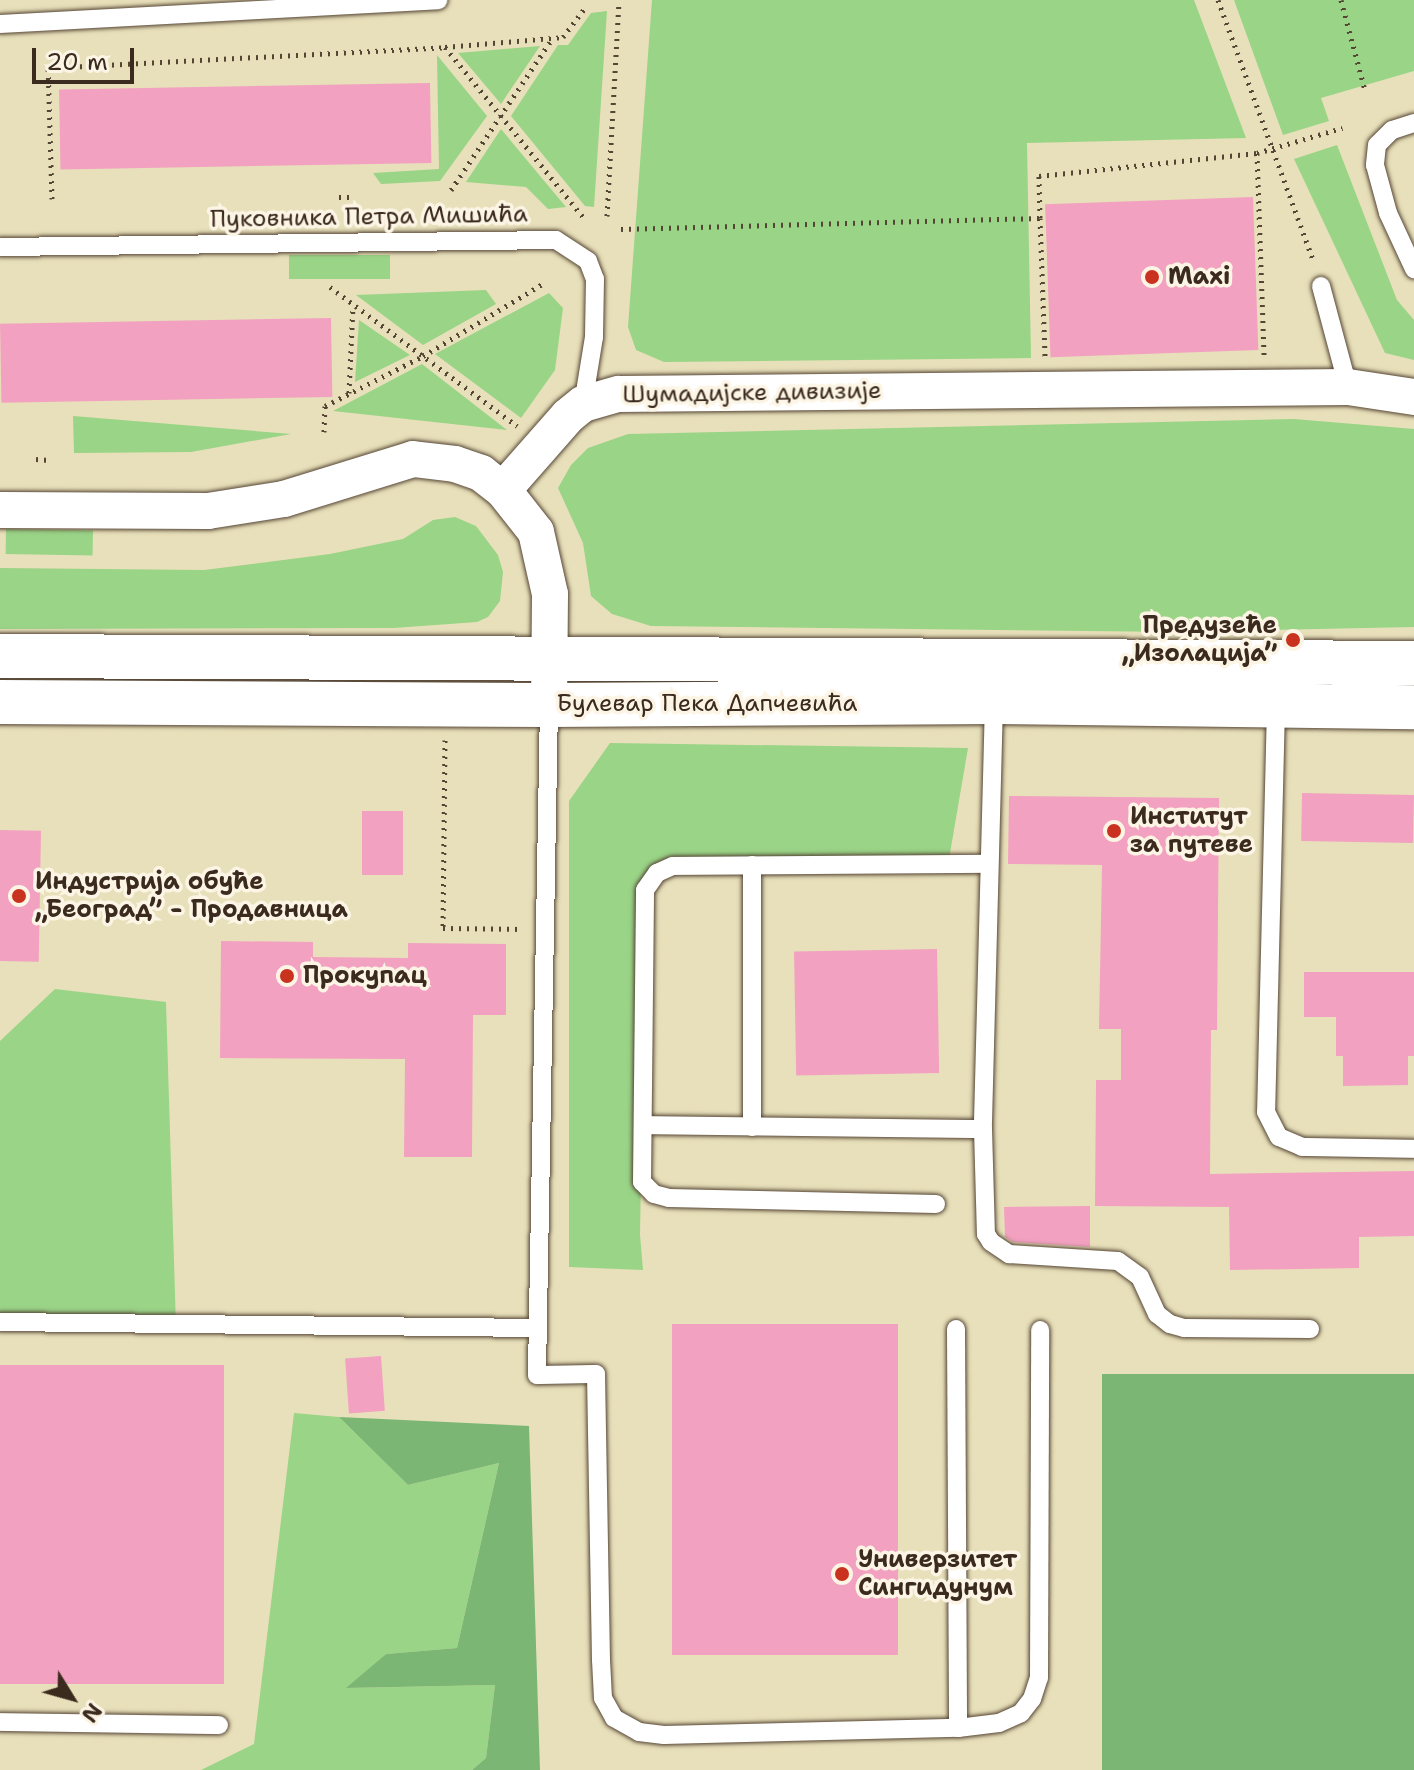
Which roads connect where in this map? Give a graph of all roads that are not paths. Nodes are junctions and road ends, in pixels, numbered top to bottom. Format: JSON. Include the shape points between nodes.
{"nodes":[{"id":1,"x":438,"y":0,"type":"edge"},
{"id":2,"x":0,"y":24,"type":"edge"},
{"id":3,"x":1414,"y":123,"type":"edge"},
{"id":4,"x":0,"y":247,"type":"edge"},
{"id":5,"x":1414,"y":269,"type":"edge"},
{"id":6,"x":1321,"y":286,"type":"dead end"},
{"id":7,"x":1348,"y":387,"type":"junction"},
{"id":8,"x":1414,"y":397,"type":"edge"},
{"id":9,"x":583,"y":404,"type":"junction"},
{"id":10,"x":503,"y":490,"type":"junction"},
{"id":11,"x":0,"y":510,"type":"edge"},
{"id":12,"x":0,"y":656,"type":"edge"},
{"id":13,"x":549,"y":659,"type":"junction"},
{"id":14,"x":1414,"y":663,"type":"edge"},
{"id":15,"x":0,"y":702,"type":"edge"},
{"id":16,"x":994,"y":702,"type":"junction"},
{"id":17,"x":549,"y":705,"type":"junction"},
{"id":18,"x":1276,"y":707,"type":"junction"},
{"id":19,"x":1414,"y":707,"type":"edge"},
{"id":20,"x":987,"y":864,"type":"junction"},
{"id":21,"x":752,"y":865,"type":"junction"},
{"id":22,"x":643,"y":1125,"type":"junction"},
{"id":23,"x":752,"y":1127,"type":"junction"},
{"id":24,"x":983,"y":1129,"type":"junction"},
{"id":25,"x":1414,"y":1149,"type":"edge"},
{"id":26,"x":936,"y":1204,"type":"dead end"},
{"id":27,"x":0,"y":1322,"type":"edge"},
{"id":28,"x":537,"y":1328,"type":"junction"},
{"id":29,"x":956,"y":1329,"type":"dead end"},
{"id":30,"x":1310,"y":1329,"type":"dead end"},
{"id":31,"x":1040,"y":1330,"type":"dead end"},
{"id":32,"x":0,"y":1722,"type":"edge"},
{"id":33,"x":219,"y":1725,"type":"dead end"},
{"id":34,"x":958,"y":1728,"type":"junction"}],
"edges":[{"from":1,"to":2,"type":"lane"},
{"from":3,"to":5,"type":"lane","via":[[1392,130],[1377,145],[1375,165],[1388,213]]},
{"from":4,"to":9,"type":"lane","name":"Пуковника Петра Мишића","via":[[556,240],[588,261],[595,279],[594,337]]},
{"from":6,"to":7,"type":"lane"},
{"from":7,"to":8,"type":"street","name":"Шумадијске дивизије"},
{"from":7,"to":9,"type":"street","name":"Шумадијске дивизије","via":[[619,394]]},
{"from":9,"to":10,"type":"street"},
{"from":10,"to":11,"type":"street","via":[[481,473],[455,464],[413,459],[284,499],[208,511]]},
{"from":10,"to":13,"type":"street","via":[[536,532],[550,594]]},
{"from":12,"to":13,"type":"street","name":"Булевар Пека Дапчевића"},
{"from":13,"to":14,"type":"street","name":"Булевар Пека Дапчевића"},
{"from":13,"to":17,"type":"street"},
{"from":15,"to":17,"type":"street","name":"Булевар Пека Дапчевића"},
{"from":16,"to":17,"type":"street","name":"Булевар Пека Дапчевића"},
{"from":16,"to":18,"type":"street","name":"Булевар Пека Дапчевића"},
{"from":16,"to":20,"type":"lane"},
{"from":17,"to":28,"type":"lane"},
{"from":18,"to":19,"type":"street","name":"Булевар Пека Дапчевића"},
{"from":18,"to":25,"type":"lane","via":[[1266,1112],[1279,1137],[1302,1147]]},
{"from":20,"to":21,"type":"lane"},
{"from":20,"to":24,"type":"lane"},
{"from":21,"to":22,"type":"lane","via":[[673,866],[657,873],[645,890]]},
{"from":21,"to":23,"type":"lane"},
{"from":22,"to":23,"type":"lane"},
{"from":22,"to":26,"type":"lane","via":[[642,1182],[654,1194]]},
{"from":23,"to":24,"type":"lane"},
{"from":24,"to":30,"type":"lane","via":[[986,1234],[999,1249],[1118,1261],[1140,1277],[1157,1314],[1184,1328]]},
{"from":27,"to":28,"type":"lane"},
{"from":28,"to":34,"type":"lane","via":[[537,1375],[596,1374],[601,1660],[603,1698],[614,1718],[639,1732],[664,1735]]},
{"from":29,"to":34,"type":"lane"},
{"from":31,"to":34,"type":"lane","via":[[1039,1678],[1021,1713],[999,1723]]},
{"from":32,"to":33,"type":"lane"}]}
